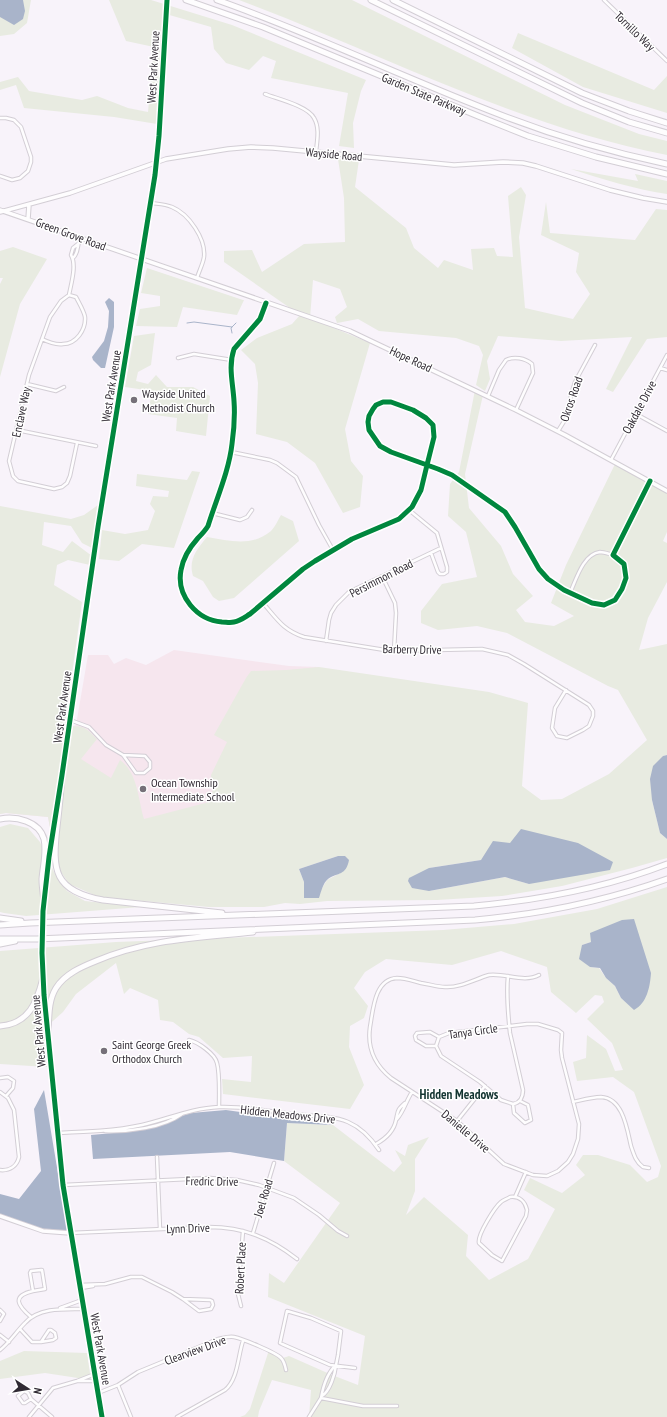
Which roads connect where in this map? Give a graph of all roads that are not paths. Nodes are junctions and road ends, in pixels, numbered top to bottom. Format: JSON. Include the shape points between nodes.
{"nodes":[{"id":1,"x":167,"y":0,"type":"edge"},
{"id":2,"x":186,"y":0,"type":"edge"},
{"id":3,"x":217,"y":0,"type":"edge"},
{"id":4,"x":371,"y":0,"type":"edge"},
{"id":5,"x":393,"y":0,"type":"edge"},
{"id":6,"x":604,"y":0,"type":"edge"},
{"id":7,"x":667,"y":61,"type":"edge"},
{"id":8,"x":265,"y":94,"type":"dead end"},
{"id":9,"x":0,"y":118,"type":"edge"},
{"id":10,"x":667,"y":123,"type":"edge"},
{"id":11,"x":667,"y":133,"type":"edge"},
{"id":12,"x":316,"y":152,"type":"junction"},
{"id":13,"x":157,"y":162,"type":"junction"},
{"id":14,"x":667,"y":164,"type":"edge"},
{"id":15,"x":667,"y":174,"type":"edge"},
{"id":16,"x":0,"y":176,"type":"edge"},
{"id":17,"x":667,"y":202,"type":"edge"},
{"id":18,"x":151,"y":203,"type":"junction"},
{"id":19,"x":29,"y":205,"type":"junction"},
{"id":20,"x":0,"y":211,"type":"edge"},
{"id":21,"x":5,"y":211,"type":"junction"},
{"id":22,"x":28,"y":218,"type":"junction"},
{"id":23,"x":80,"y":238,"type":"junction"},
{"id":24,"x":141,"y":259,"type":"junction"},
{"id":25,"x":197,"y":278,"type":"junction"},
{"id":26,"x":69,"y":295,"type":"junction"},
{"id":27,"x":266,"y":303,"type":"junction"},
{"id":28,"x":42,"y":339,"type":"junction"},
{"id":29,"x":595,"y":345,"type":"dead end"},
{"id":30,"x":667,"y":355,"type":"edge"},
{"id":31,"x":178,"y":358,"type":"dead end"},
{"id":32,"x":232,"y":360,"type":"junction"},
{"id":33,"x":660,"y":368,"type":"junction"},
{"id":34,"x":667,"y":370,"type":"edge"},
{"id":35,"x":27,"y":384,"type":"junction"},
{"id":36,"x":64,"y":387,"type":"dead end"},
{"id":37,"x":488,"y":396,"type":"junction"},
{"id":38,"x":516,"y":410,"type":"junction"},
{"id":39,"x":636,"y":414,"type":"junction"},
{"id":40,"x":17,"y":430,"type":"junction"},
{"id":41,"x":558,"y":431,"type":"junction"},
{"id":42,"x":667,"y":431,"type":"edge"},
{"id":43,"x":77,"y":443,"type":"junction"},
{"id":44,"x":96,"y":446,"type":"dead end"},
{"id":45,"x":231,"y":452,"type":"junction"},
{"id":46,"x":610,"y":460,"type":"junction"},
{"id":47,"x":427,"y":465,"type":"junction"},
{"id":48,"x":650,"y":481,"type":"junction"},
{"id":49,"x":667,"y":491,"type":"edge"},
{"id":50,"x":252,"y":510,"type":"dead end"},
{"id":51,"x":409,"y":510,"type":"junction"},
{"id":52,"x":212,"y":513,"type":"junction"},
{"id":53,"x":441,"y":548,"type":"junction"},
{"id":54,"x":333,"y":550,"type":"junction"},
{"id":55,"x":431,"y":553,"type":"junction"},
{"id":56,"x":613,"y":555,"type":"junction"},
{"id":57,"x":382,"y":576,"type":"junction"},
{"id":58,"x":570,"y":593,"type":"junction"},
{"id":59,"x":264,"y":603,"type":"junction"},
{"id":60,"x":326,"y":641,"type":"junction"},
{"id":61,"x":394,"y":651,"type":"junction"},
{"id":62,"x":566,"y":690,"type":"junction"},
{"id":63,"x":70,"y":720,"type":"junction"},
{"id":64,"x":123,"y":755,"type":"junction"},
{"id":65,"x":62,"y":775,"type":"junction"},
{"id":66,"x":0,"y":819,"type":"edge"},
{"id":67,"x":667,"y":864,"type":"edge"},
{"id":68,"x":667,"y":879,"type":"edge"},
{"id":69,"x":44,"y":901,"type":"junction"},
{"id":70,"x":237,"y":915,"type":"junction"},
{"id":71,"x":0,"y":918,"type":"edge"},
{"id":72,"x":30,"y":923,"type":"junction"},
{"id":73,"x":0,"y":925,"type":"edge"},
{"id":74,"x":299,"y":927,"type":"junction"},
{"id":75,"x":0,"y":939,"type":"edge"},
{"id":76,"x":28,"y":939,"type":"junction"},
{"id":77,"x":0,"y":944,"type":"edge"},
{"id":78,"x":539,"y":975,"type":"dead end"},
{"id":79,"x":508,"y":976,"type":"junction"},
{"id":80,"x":43,"y":978,"type":"junction"},
{"id":81,"x":0,"y":1026,"type":"edge"},
{"id":82,"x":509,"y":1026,"type":"junction"},
{"id":83,"x":48,"y":1032,"type":"junction"},
{"id":84,"x":439,"y":1037,"type":"junction"},
{"id":85,"x":189,"y":1040,"type":"dead end"},
{"id":86,"x":436,"y":1046,"type":"junction"},
{"id":87,"x":0,"y":1078,"type":"edge"},
{"id":88,"x":485,"y":1086,"type":"junction"},
{"id":89,"x":0,"y":1092,"type":"edge"},
{"id":90,"x":412,"y":1092,"type":"junction"},
{"id":91,"x":6,"y":1096,"type":"junction"},
{"id":92,"x":520,"y":1101,"type":"junction"},
{"id":93,"x":573,"y":1102,"type":"junction"},
{"id":94,"x":405,"y":1103,"type":"junction"},
{"id":95,"x":513,"y":1104,"type":"junction"},
{"id":96,"x":219,"y":1107,"type":"junction"},
{"id":97,"x":396,"y":1119,"type":"junction"},
{"id":98,"x":457,"y":1121,"type":"junction"},
{"id":99,"x":58,"y":1133,"type":"junction"},
{"id":100,"x":376,"y":1144,"type":"junction"},
{"id":101,"x":379,"y":1150,"type":"dead end"},
{"id":102,"x":157,"y":1157,"type":"dead end"},
{"id":103,"x":274,"y":1163,"type":"dead end"},
{"id":104,"x":649,"y":1168,"type":"dead end"},
{"id":105,"x":0,"y":1170,"type":"edge"},
{"id":106,"x":526,"y":1172,"type":"junction"},
{"id":107,"x":158,"y":1181,"type":"junction"},
{"id":108,"x":63,"y":1185,"type":"junction"},
{"id":109,"x":267,"y":1187,"type":"junction"},
{"id":110,"x":515,"y":1197,"type":"junction"},
{"id":111,"x":0,"y":1216,"type":"edge"},
{"id":112,"x":160,"y":1229,"type":"junction"},
{"id":113,"x":243,"y":1231,"type":"junction"},
{"id":114,"x":70,"y":1233,"type":"junction"},
{"id":115,"x":252,"y":1233,"type":"junction"},
{"id":116,"x":347,"y":1236,"type":"dead end"},
{"id":117,"x":297,"y":1259,"type":"dead end"},
{"id":118,"x":80,"y":1287,"type":"junction"},
{"id":119,"x":33,"y":1291,"type":"junction"},
{"id":120,"x":183,"y":1299,"type":"junction"},
{"id":121,"x":82,"y":1300,"type":"junction"},
{"id":122,"x":241,"y":1306,"type":"dead end"},
{"id":123,"x":58,"y":1309,"type":"junction"},
{"id":124,"x":84,"y":1309,"type":"junction"},
{"id":125,"x":0,"y":1310,"type":"edge"},
{"id":126,"x":31,"y":1317,"type":"junction"},
{"id":127,"x":0,"y":1321,"type":"edge"},
{"id":128,"x":20,"y":1329,"type":"junction"},
{"id":129,"x":0,"y":1335,"type":"edge"},
{"id":130,"x":243,"y":1340,"type":"junction"},
{"id":131,"x":10,"y":1342,"type":"junction"},
{"id":132,"x":42,"y":1342,"type":"junction"},
{"id":133,"x":0,"y":1350,"type":"edge"},
{"id":134,"x":336,"y":1365,"type":"junction"},
{"id":135,"x":355,"y":1368,"type":"dead end"},
{"id":136,"x":286,"y":1370,"type":"dead end"},
{"id":137,"x":95,"y":1374,"type":"junction"},
{"id":138,"x":77,"y":1381,"type":"junction"},
{"id":139,"x":96,"y":1381,"type":"junction"},
{"id":140,"x":118,"y":1385,"type":"junction"},
{"id":141,"x":98,"y":1393,"type":"junction"},
{"id":142,"x":322,"y":1397,"type":"junction"},
{"id":143,"x":31,"y":1399,"type":"junction"},
{"id":144,"x":39,"y":1406,"type":"junction"},
{"id":145,"x":397,"y":1406,"type":"dead end"},
{"id":146,"x":29,"y":1417,"type":"edge"},
{"id":147,"x":52,"y":1417,"type":"edge"},
{"id":148,"x":102,"y":1417,"type":"edge"},
{"id":149,"x":131,"y":1417,"type":"edge"},
{"id":150,"x":177,"y":1417,"type":"edge"},
{"id":151,"x":309,"y":1417,"type":"edge"}],
"edges":[{"from":1,"to":13,"type":"street","name":"West Park Avenue"},
{"from":2,"to":15,"type":"highway","name":"Garden State Parkway","via":[[263,27],[528,136],[596,157]]},
{"from":3,"to":14,"type":"highway","name":"Garden State Parkway","via":[[526,124],[602,149]]},
{"from":4,"to":11,"type":"highway","via":[[582,103],[623,120]]},
{"from":5,"to":10,"type":"highway","via":[[582,93]]},
{"from":6,"to":7,"type":"street","name":"Tornillo Way"},
{"from":8,"to":12,"type":"street","via":[[300,107],[311,114],[317,130]]},
{"from":9,"to":16,"type":"street","via":[[14,120],[21,127],[31,162],[28,171],[20,178],[12,180]]},
{"from":12,"to":13,"type":"street","name":"Wayside Road","via":[[251,147],[199,152]]},
{"from":12,"to":17,"type":"street","name":"Wayside Road","via":[[454,165],[523,163],[610,190]]},
{"from":13,"to":18,"type":"street","name":"West Park Avenue"},
{"from":13,"to":19,"type":"street","name":"Wayside Road"},
{"from":18,"to":24,"type":"street","name":"West Park Avenue"},
{"from":18,"to":25,"type":"street","via":[[176,209],[187,217],[197,232],[204,256]]},
{"from":19,"to":21,"type":"street","name":"Wayside Road"},
{"from":19,"to":22,"type":"street"},
{"from":20,"to":21,"type":"street","name":"Wayside Road"},
{"from":21,"to":22,"type":"street","name":"Green Grove Road"},
{"from":22,"to":23,"type":"street","name":"Green Grove Road"},
{"from":23,"to":24,"type":"street","name":"Green Grove Road"},
{"from":23,"to":26,"type":"street","via":[[71,255],[74,266]]},
{"from":24,"to":25,"type":"street","name":"Hope Road"},
{"from":24,"to":63,"type":"street","name":"West Park Avenue"},
{"from":25,"to":27,"type":"street","name":"Hope Road"},
{"from":26,"to":28,"type":"street","name":"Enclave Way","via":[[50,316]]},
{"from":26,"to":28,"type":"street","via":[[76,297],[85,317],[81,333],[74,341],[64,344]]},
{"from":27,"to":32,"type":"street","via":[[260,319],[234,349]]},
{"from":27,"to":37,"type":"street","name":"Hope Road","via":[[345,329]]},
{"from":28,"to":35,"type":"street","name":"Enclave Way"},
{"from":29,"to":41,"type":"street","name":"Okros Road","via":[[575,382],[568,415]]},
{"from":30,"to":33,"type":"street","name":"Oakdale Drive"},
{"from":31,"to":32,"type":"street","via":[[194,354]]},
{"from":32,"to":45,"type":"street","via":[[230,365],[234,402]]},
{"from":33,"to":34,"type":"street"},
{"from":33,"to":39,"type":"street","name":"Oakdale Drive"},
{"from":35,"to":36,"type":"street","via":[[56,392]]},
{"from":35,"to":40,"type":"street","name":"Enclave Way"},
{"from":37,"to":38,"type":"street","name":"Hope Road"},
{"from":37,"to":38,"type":"street","via":[[506,360],[526,360],[532,364],[533,373]]},
{"from":38,"to":41,"type":"street","name":"Hope Road"},
{"from":39,"to":42,"type":"street"},
{"from":39,"to":46,"type":"street","name":"Oakdale Drive"},
{"from":40,"to":43,"type":"street"},
{"from":40,"to":43,"type":"street","name":"Enclave Way","via":[[9,461],[13,476],[18,481],[54,489],[67,483]]},
{"from":41,"to":46,"type":"street","name":"Hope Road"},
{"from":43,"to":44,"type":"street"},
{"from":45,"to":52,"type":"street"},
{"from":45,"to":54,"type":"street","via":[[270,460],[296,477]]},
{"from":46,"to":48,"type":"street","name":"Hope Road"},
{"from":47,"to":47,"type":"street","via":[[380,446],[369,430],[369,416],[376,405],[391,402],[414,410],[433,425],[434,437]]},
{"from":47,"to":51,"type":"street","via":[[421,490]]},
{"from":47,"to":58,"type":"street","via":[[452,476],[505,512],[539,569],[548,579]]},
{"from":48,"to":49,"type":"street","name":"Hope Road"},
{"from":48,"to":56,"type":"street"},
{"from":50,"to":52,"type":"street","via":[[247,517],[240,520]]},
{"from":51,"to":53,"type":"street","via":[[437,533]]},
{"from":51,"to":54,"type":"street","via":[[399,519]]},
{"from":52,"to":59,"type":"street","via":[[205,531],[189,550],[181,571],[184,596],[189,605],[195,612],[212,621],[232,622],[241,620]]},
{"from":53,"to":55,"type":"street","name":"Persimmon Road"},
{"from":53,"to":55,"type":"street","via":[[447,567],[444,574],[438,572]]},
{"from":54,"to":59,"type":"street","via":[[303,569]]},
{"from":55,"to":57,"type":"street","name":"Persimmon Road"},
{"from":56,"to":58,"type":"street","via":[[600,552],[592,556],[583,566]]},
{"from":56,"to":58,"type":"street","via":[[624,564],[626,571],[622,589],[615,600],[604,606]]},
{"from":57,"to":60,"type":"street","name":"Persimmon Road","via":[[349,592],[336,605],[329,620]]},
{"from":57,"to":61,"type":"street","via":[[395,603]]},
{"from":59,"to":60,"type":"street","name":"Barberry Drive","via":[[293,634]]},
{"from":60,"to":61,"type":"street","name":"Barberry Drive"},
{"from":61,"to":62,"type":"street","name":"Barberry Drive","via":[[482,649],[508,655]]},
{"from":62,"to":62,"type":"street","name":"Barberry Drive","via":[[593,711],[589,726],[566,738],[557,736],[552,728],[556,708]]},
{"from":63,"to":64,"type":"street","via":[[89,727],[105,744]]},
{"from":63,"to":65,"type":"street","name":"West Park Avenue"},
{"from":64,"to":64,"type":"street","via":[[136,773],[144,773],[150,768],[150,762],[145,756]]},
{"from":65,"to":69,"type":"street","name":"West Park Avenue"},
{"from":65,"to":70,"type":"highway","via":[[55,861],[59,876],[70,888],[85,896],[103,900]]},
{"from":66,"to":69,"type":"highway","via":[[25,821],[36,826],[43,836]]},
{"from":67,"to":70,"type":"highway","via":[[581,890],[494,904]]},
{"from":68,"to":74,"type":"highway","via":[[596,900],[515,916]]},
{"from":69,"to":80,"type":"street","name":"West Park Avenue","bridge":true},
{"from":70,"to":72,"type":"highway"},
{"from":71,"to":72,"type":"highway"},
{"from":72,"to":73,"type":"highway"},
{"from":74,"to":76,"type":"highway"},
{"from":74,"to":83,"type":"highway","via":[[166,940],[100,959],[70,974],[58,985],[50,1004]]},
{"from":75,"to":76,"type":"highway"},
{"from":76,"to":77,"type":"highway"},
{"from":78,"to":79,"type":"street","name":"Danielle Drive","via":[[532,979]]},
{"from":79,"to":82,"type":"street","name":"Tanya Circle","via":[[506,997]]},
{"from":79,"to":90,"type":"street","name":"Danielle Drive","via":[[489,975],[449,987],[399,978],[389,980],[381,986],[370,1028],[371,1051],[383,1071]]},
{"from":80,"to":81,"type":"highway","via":[[38,997],[30,1011],[17,1022]]},
{"from":80,"to":83,"type":"street","name":"West Park Avenue"},
{"from":82,"to":84,"type":"street","name":"Tanya Circle","via":[[449,1033]]},
{"from":82,"to":92,"type":"street","name":"Tanya Circle","via":[[523,1090]]},
{"from":82,"to":93,"type":"street","name":"Danielle Drive","via":[[538,1024],[560,1031],[563,1036],[562,1055]]},
{"from":83,"to":99,"type":"street","name":"West Park Avenue"},
{"from":84,"to":86,"type":"street","name":"Tanya Circle"},
{"from":84,"to":86,"type":"street","via":[[430,1032],[417,1033],[415,1036],[416,1040],[426,1046]]},
{"from":85,"to":96,"type":"street","via":[[210,1053],[217,1062]]},
{"from":86,"to":88,"type":"street","name":"Tanya Circle","via":[[441,1056]]},
{"from":87,"to":91,"type":"street","via":[[8,1077],[14,1081],[13,1088]]},
{"from":88,"to":95,"type":"street","name":"Tanya Circle","via":[[501,1100]]},
{"from":88,"to":98,"type":"street"},
{"from":89,"to":91,"type":"street"},
{"from":90,"to":94,"type":"street"},
{"from":90,"to":98,"type":"street","name":"Danielle Drive"},
{"from":91,"to":105,"type":"street","via":[[14,1110],[19,1157],[11,1169]]},
{"from":92,"to":95,"type":"street"},
{"from":92,"to":95,"type":"street","via":[[528,1105],[531,1120],[525,1123],[514,1113]]},
{"from":93,"to":104,"type":"street","via":[[600,1097],[614,1102],[623,1118],[636,1160],[643,1167]]},
{"from":93,"to":106,"type":"street","name":"Danielle Drive","via":[[579,1132],[570,1159],[562,1168],[549,1175],[538,1176]]},
{"from":94,"to":97,"type":"street"},
{"from":94,"to":97,"type":"street","via":[[397,1111]]},
{"from":96,"to":99,"type":"street","name":"Hidden Meadows Drive","via":[[176,1114],[141,1125]]},
{"from":96,"to":100,"type":"street","name":"Hidden Meadows Drive","via":[[337,1118],[360,1129]]},
{"from":97,"to":100,"type":"street","via":[[388,1134]]},
{"from":98,"to":106,"type":"street","name":"Danielle Drive","via":[[504,1164]]},
{"from":99,"to":108,"type":"street","name":"West Park Avenue"},
{"from":100,"to":101,"type":"street","name":"Hidden Meadows Drive"},
{"from":102,"to":107,"type":"street"},
{"from":103,"to":109,"type":"street","name":"Joel Road"},
{"from":106,"to":110,"type":"street"},
{"from":107,"to":108,"type":"street","name":"Fredric Drive"},
{"from":107,"to":109,"type":"street","name":"Fredric Drive","via":[[226,1179]]},
{"from":107,"to":112,"type":"street"},
{"from":108,"to":114,"type":"street","name":"West Park Avenue"},
{"from":109,"to":115,"type":"street","name":"Joel Road"},
{"from":109,"to":116,"type":"street","name":"Fredric Drive","via":[[286,1194],[319,1214]]},
{"from":110,"to":110,"type":"street","via":[[501,1202],[479,1236],[479,1243],[502,1261],[527,1214],[526,1205]]},
{"from":111,"to":114,"type":"street","via":[[43,1231]]},
{"from":112,"to":113,"type":"street","name":"Lynn Drive","via":[[216,1227]]},
{"from":112,"to":114,"type":"street","name":"Lynn Drive"},
{"from":113,"to":115,"type":"street","name":"Lynn Drive"},
{"from":113,"to":122,"type":"street","name":"Robert Place","via":[[238,1294]]},
{"from":114,"to":118,"type":"street","name":"West Park Avenue"},
{"from":115,"to":117,"type":"street","name":"Lynn Drive","via":[[274,1243]]},
{"from":118,"to":120,"type":"street","via":[[142,1277]]},
{"from":118,"to":121,"type":"street","name":"West Park Avenue"},
{"from":119,"to":119,"type":"street","via":[[45,1289],[42,1270],[30,1273]]},
{"from":119,"to":126,"type":"street","via":[[24,1293],[19,1300]]},
{"from":120,"to":120,"type":"street","via":[[199,1311],[211,1309],[213,1305],[210,1300]]},
{"from":121,"to":123,"type":"street"},
{"from":121,"to":124,"type":"street","name":"West Park Avenue"},
{"from":123,"to":124,"type":"street"},
{"from":123,"to":126,"type":"street"},
{"from":124,"to":137,"type":"street","name":"West Park Avenue"},
{"from":125,"to":127,"type":"street","via":[[4,1314]]},
{"from":126,"to":128,"type":"street"},
{"from":128,"to":131,"type":"street"},
{"from":128,"to":132,"type":"street","via":[[32,1342]]},
{"from":129,"to":131,"type":"street"},
{"from":130,"to":136,"type":"street","name":"Clearview Drive","via":[[278,1356]]},
{"from":130,"to":140,"type":"street","name":"Clearview Drive","via":[[234,1337],[218,1339],[138,1372]]},
{"from":130,"to":150,"type":"street","via":[[231,1385]]},
{"from":131,"to":133,"type":"street"},
{"from":132,"to":132,"type":"street","via":[[55,1339],[56,1333],[49,1330]]},
{"from":134,"to":134,"type":"street","via":[[341,1331],[287,1311],[281,1344],[330,1365]]},
{"from":134,"to":135,"type":"street"},
{"from":134,"to":142,"type":"street","via":[[332,1368],[323,1388]]},
{"from":134,"to":142,"type":"street","via":[[326,1394]]},
{"from":137,"to":138,"type":"street"},
{"from":137,"to":139,"type":"street","name":"West Park Avenue"},
{"from":138,"to":139,"type":"street"},
{"from":138,"to":144,"type":"street","via":[[53,1388]]},
{"from":139,"to":141,"type":"street","name":"West Park Avenue"},
{"from":140,"to":141,"type":"street","name":"Clearview Drive"},
{"from":140,"to":149,"type":"street"},
{"from":141,"to":148,"type":"street","name":"West Park Avenue"},
{"from":142,"to":145,"type":"street","via":[[363,1406]]},
{"from":142,"to":151,"type":"street"},
{"from":143,"to":143,"type":"street","via":[[23,1403],[18,1395],[26,1391]]},
{"from":143,"to":144,"type":"street"},
{"from":144,"to":146,"type":"street"},
{"from":144,"to":147,"type":"street"}]}
